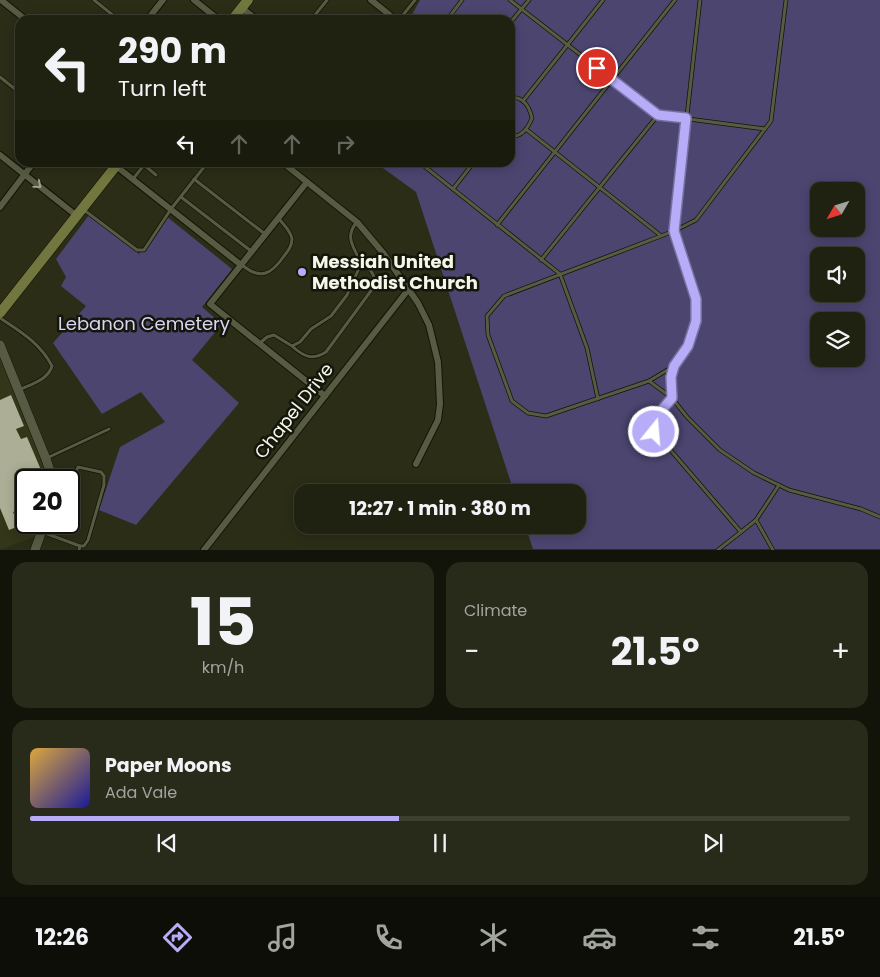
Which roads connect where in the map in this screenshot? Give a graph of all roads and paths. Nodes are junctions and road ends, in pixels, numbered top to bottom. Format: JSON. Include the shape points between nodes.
{"nodes":[{"id":1,"x":94,"y":0,"type":"edge"},
{"id":2,"x":162,"y":0,"type":"edge"},
{"id":3,"x":194,"y":0,"type":"edge"},
{"id":4,"x":327,"y":0,"type":"edge"},
{"id":5,"x":371,"y":0,"type":"edge"},
{"id":6,"x":415,"y":0,"type":"edge"},
{"id":7,"x":462,"y":0,"type":"edge"},
{"id":8,"x":510,"y":0,"type":"edge"},
{"id":9,"x":528,"y":0,"type":"edge"},
{"id":10,"x":603,"y":0,"type":"edge"},
{"id":11,"x":675,"y":0,"type":"edge"},
{"id":12,"x":700,"y":0,"type":"edge"},
{"id":13,"x":786,"y":0,"type":"edge"},
{"id":14,"x":3,"y":3,"type":"edge"},
{"id":15,"x":245,"y":4,"type":"edge"},
{"id":16,"x":522,"y":9,"type":"junction"},
{"id":17,"x":19,"y":15,"type":"edge"},
{"id":18,"x":113,"y":15,"type":"edge"},
{"id":19,"x":151,"y":15,"type":"edge"},
{"id":20,"x":213,"y":15,"type":"edge"},
{"id":21,"x":236,"y":15,"type":"edge"},
{"id":22,"x":253,"y":15,"type":"edge"},
{"id":23,"x":315,"y":15,"type":"edge"},
{"id":24,"x":391,"y":15,"type":"edge"},
{"id":25,"x":402,"y":15,"type":"edge"},
{"id":26,"x":451,"y":15,"type":"edge"},
{"id":27,"x":515,"y":17,"type":"edge"},
{"id":28,"x":568,"y":44,"type":"junction"},
{"id":29,"x":0,"y":77,"type":"edge"},
{"id":30,"x":612,"y":79,"type":"junction"},
{"id":31,"x":15,"y":89,"type":"edge"},
{"id":32,"x":515,"y":97,"type":"edge"},
{"id":33,"x":523,"y":101,"type":"junction"},
{"id":34,"x":658,"y":115,"type":"junction"},
{"id":35,"x":686,"y":118,"type":"junction"},
{"id":36,"x":765,"y":129,"type":"junction"},
{"id":37,"x":527,"y":130,"type":"junction"},
{"id":38,"x":515,"y":137,"type":"edge"},
{"id":39,"x":555,"y":152,"type":"junction"},
{"id":40,"x":0,"y":155,"type":"edge"},
{"id":41,"x":15,"y":166,"type":"edge"},
{"id":42,"x":16,"y":167,"type":"edge"},
{"id":43,"x":30,"y":167,"type":"edge"},
{"id":44,"x":116,"y":167,"type":"edge"},
{"id":45,"x":121,"y":167,"type":"edge"},
{"id":46,"x":141,"y":167,"type":"edge"},
{"id":47,"x":147,"y":167,"type":"edge"},
{"id":48,"x":204,"y":167,"type":"edge"},
{"id":49,"x":288,"y":167,"type":"edge"},
{"id":50,"x":425,"y":167,"type":"edge"},
{"id":51,"x":470,"y":167,"type":"edge"},
{"id":52,"x":25,"y":174,"type":"junction"},
{"id":53,"x":156,"y":175,"type":"dead end"},
{"id":54,"x":133,"y":179,"type":"junction"},
{"id":55,"x":194,"y":179,"type":"junction"},
{"id":56,"x":307,"y":182,"type":"junction"},
{"id":57,"x":599,"y":187,"type":"junction"},
{"id":58,"x":452,"y":189,"type":"junction"},
{"id":59,"x":181,"y":196,"type":"junction"},
{"id":60,"x":0,"y":207,"type":"edge"},
{"id":61,"x":171,"y":209,"type":"junction"},
{"id":62,"x":80,"y":213,"type":"junction"},
{"id":63,"x":278,"y":218,"type":"junction"},
{"id":64,"x":357,"y":222,"type":"junction"},
{"id":65,"x":497,"y":225,"type":"junction"},
{"id":66,"x":674,"y":231,"type":"junction"},
{"id":67,"x":265,"y":234,"type":"junction"},
{"id":68,"x":661,"y":236,"type":"junction"},
{"id":69,"x":252,"y":252,"type":"junction"},
{"id":70,"x":541,"y":260,"type":"junction"},
{"id":71,"x":361,"y":264,"type":"junction"},
{"id":72,"x":241,"y":265,"type":"junction"},
{"id":73,"x":560,"y":274,"type":"junction"},
{"id":74,"x":408,"y":290,"type":"junction"},
{"id":75,"x":0,"y":313,"type":"edge"},
{"id":76,"x":0,"y":318,"type":"edge"},
{"id":77,"x":259,"y":343,"type":"junction"},
{"id":78,"x":0,"y":345,"type":"edge"},
{"id":79,"x":292,"y":346,"type":"junction"},
{"id":80,"x":674,"y":366,"type":"junction"},
{"id":81,"x":650,"y":381,"type":"junction"},
{"id":82,"x":18,"y":390,"type":"junction"},
{"id":83,"x":325,"y":396,"type":"junction"},
{"id":84,"x":672,"y":398,"type":"junction"},
{"id":85,"x":598,"y":399,"type":"junction"},
{"id":86,"x":108,"y":429,"type":"dead end"},
{"id":87,"x":46,"y":459,"type":"junction"},
{"id":88,"x":416,"y":464,"type":"dead end"},
{"id":89,"x":49,"y":469,"type":"edge"},
{"id":90,"x":76,"y":469,"type":"edge"},
{"id":91,"x":779,"y":485,"type":"junction"},
{"id":92,"x":880,"y":517,"type":"edge"},
{"id":93,"x":756,"y":520,"type":"junction"},
{"id":94,"x":741,"y":532,"type":"junction"},
{"id":95,"x":41,"y":534,"type":"edge"},
{"id":96,"x":53,"y":536,"type":"edge"},
{"id":97,"x":80,"y":548,"type":"edge"},
{"id":98,"x":35,"y":550,"type":"edge"},
{"id":99,"x":204,"y":550,"type":"edge"},
{"id":100,"x":718,"y":550,"type":"edge"},
{"id":101,"x":773,"y":550,"type":"edge"}],
"edges":[{"from":1,"to":18,"type":"lane"},
{"from":2,"to":19,"type":"street"},
{"from":3,"to":20,"type":"street"},
{"from":4,"to":23,"type":"lane"},
{"from":5,"to":24,"type":"street"},
{"from":6,"to":25,"type":"lane"},
{"from":7,"to":26,"type":"lane"},
{"from":8,"to":16,"type":"lane"},
{"from":9,"to":16,"type":"lane"},
{"from":10,"to":28,"type":"lane"},
{"from":11,"to":30,"type":"lane"},
{"from":12,"to":35,"type":"lane"},
{"from":13,"to":36,"type":"lane","via":[[771,121]]},
{"from":14,"to":17,"type":"street"},
{"from":15,"to":21,"type":"main road"},
{"from":15,"to":22,"type":"street"},
{"from":16,"to":27,"type":"lane"},
{"from":16,"to":28,"type":"lane"},
{"from":28,"to":30,"type":"lane"},
{"from":28,"to":33,"type":"lane"},
{"from":29,"to":31,"type":"lane"},
{"from":30,"to":34,"type":"lane"},
{"from":30,"to":39,"type":"lane"},
{"from":32,"to":33,"type":"lane"},
{"from":33,"to":37,"type":"lane","via":[[529,106],[532,118]]},
{"from":34,"to":35,"type":"lane"},
{"from":34,"to":57,"type":"lane"},
{"from":35,"to":36,"type":"lane"},
{"from":35,"to":66,"type":"lane"},
{"from":36,"to":66,"type":"lane","via":[[696,220]]},
{"from":37,"to":38,"type":"lane"},
{"from":37,"to":39,"type":"lane"},
{"from":39,"to":57,"type":"lane"},
{"from":39,"to":65,"type":"lane"},
{"from":40,"to":41,"type":"street"},
{"from":42,"to":52,"type":"street"},
{"from":43,"to":52,"type":"street"},
{"from":44,"to":62,"type":"main road"},
{"from":45,"to":54,"type":"street"},
{"from":46,"to":54,"type":"lane"},
{"from":47,"to":53,"type":"lane"},
{"from":48,"to":55,"type":"lane"},
{"from":49,"to":56,"type":"street"},
{"from":50,"to":58,"type":"lane"},
{"from":51,"to":58,"type":"lane"},
{"from":52,"to":60,"type":"street"},
{"from":52,"to":62,"type":"street","one_way":true},
{"from":54,"to":61,"type":"street"},
{"from":55,"to":59,"type":"lane"},
{"from":55,"to":67,"type":"lane"},
{"from":56,"to":63,"type":"street"},
{"from":56,"to":64,"type":"street"},
{"from":57,"to":68,"type":"lane"},
{"from":57,"to":70,"type":"lane"},
{"from":58,"to":65,"type":"lane"},
{"from":59,"to":61,"type":"lane"},
{"from":59,"to":69,"type":"lane"},
{"from":61,"to":62,"type":"lane","via":[[144,250],[137,250]]},
{"from":61,"to":72,"type":"street"},
{"from":62,"to":75,"type":"main road"},
{"from":63,"to":67,"type":"street"},
{"from":63,"to":72,"type":"lane","via":[[292,238],[291,246],[276,267],[260,274]]},
{"from":64,"to":71,"type":"lane","via":[[349,236]]},
{"from":64,"to":74,"type":"street"},
{"from":65,"to":70,"type":"lane"},
{"from":66,"to":68,"type":"lane"},
{"from":66,"to":80,"type":"lane","via":[[696,299],[696,321],[688,346]]},
{"from":67,"to":69,"type":"street"},
{"from":68,"to":73,"type":"lane"},
{"from":69,"to":72,"type":"street"},
{"from":70,"to":73,"type":"lane"},
{"from":71,"to":79,"type":"lane","via":[[347,295],[331,316]]},
{"from":71,"to":79,"type":"lane","via":[[367,266],[374,276],[373,288],[326,352],[310,357]]},
{"from":72,"to":77,"type":"street","via":[[210,304]]},
{"from":73,"to":85,"type":"lane","via":[[586,348]]},
{"from":73,"to":85,"type":"lane","via":[[504,296],[487,316],[488,335],[512,401],[528,413],[546,416]]},
{"from":74,"to":83,"type":"street","name":"Chapel Drive"},
{"from":74,"to":88,"type":"street","via":[[429,325],[438,362],[440,404],[438,420]]},
{"from":76,"to":82,"type":"lane","via":[[32,340],[52,366],[43,378]]},
{"from":77,"to":79,"type":"lane","via":[[274,335]]},
{"from":77,"to":83,"type":"street"},
{"from":78,"to":82,"type":"street"},
{"from":80,"to":81,"type":"lane"},
{"from":80,"to":84,"type":"lane"},
{"from":81,"to":84,"type":"lane"},
{"from":81,"to":85,"type":"lane"},
{"from":82,"to":87,"type":"street"},
{"from":83,"to":99,"type":"street","name":"Chapel Drive"},
{"from":84,"to":91,"type":"lane","via":[[720,450]]},
{"from":84,"to":94,"type":"lane","via":[[654,419],[654,432]]},
{"from":86,"to":87,"type":"lane"},
{"from":87,"to":89,"type":"street"},
{"from":90,"to":97,"type":"lane","via":[[82,467],[101,472],[105,480],[86,543]]},
{"from":91,"to":92,"type":"lane"},
{"from":91,"to":93,"type":"lane"},
{"from":93,"to":94,"type":"lane"},
{"from":93,"to":101,"type":"lane"},
{"from":94,"to":100,"type":"lane"},
{"from":95,"to":98,"type":"street"},
{"from":96,"to":97,"type":"lane"}]}
